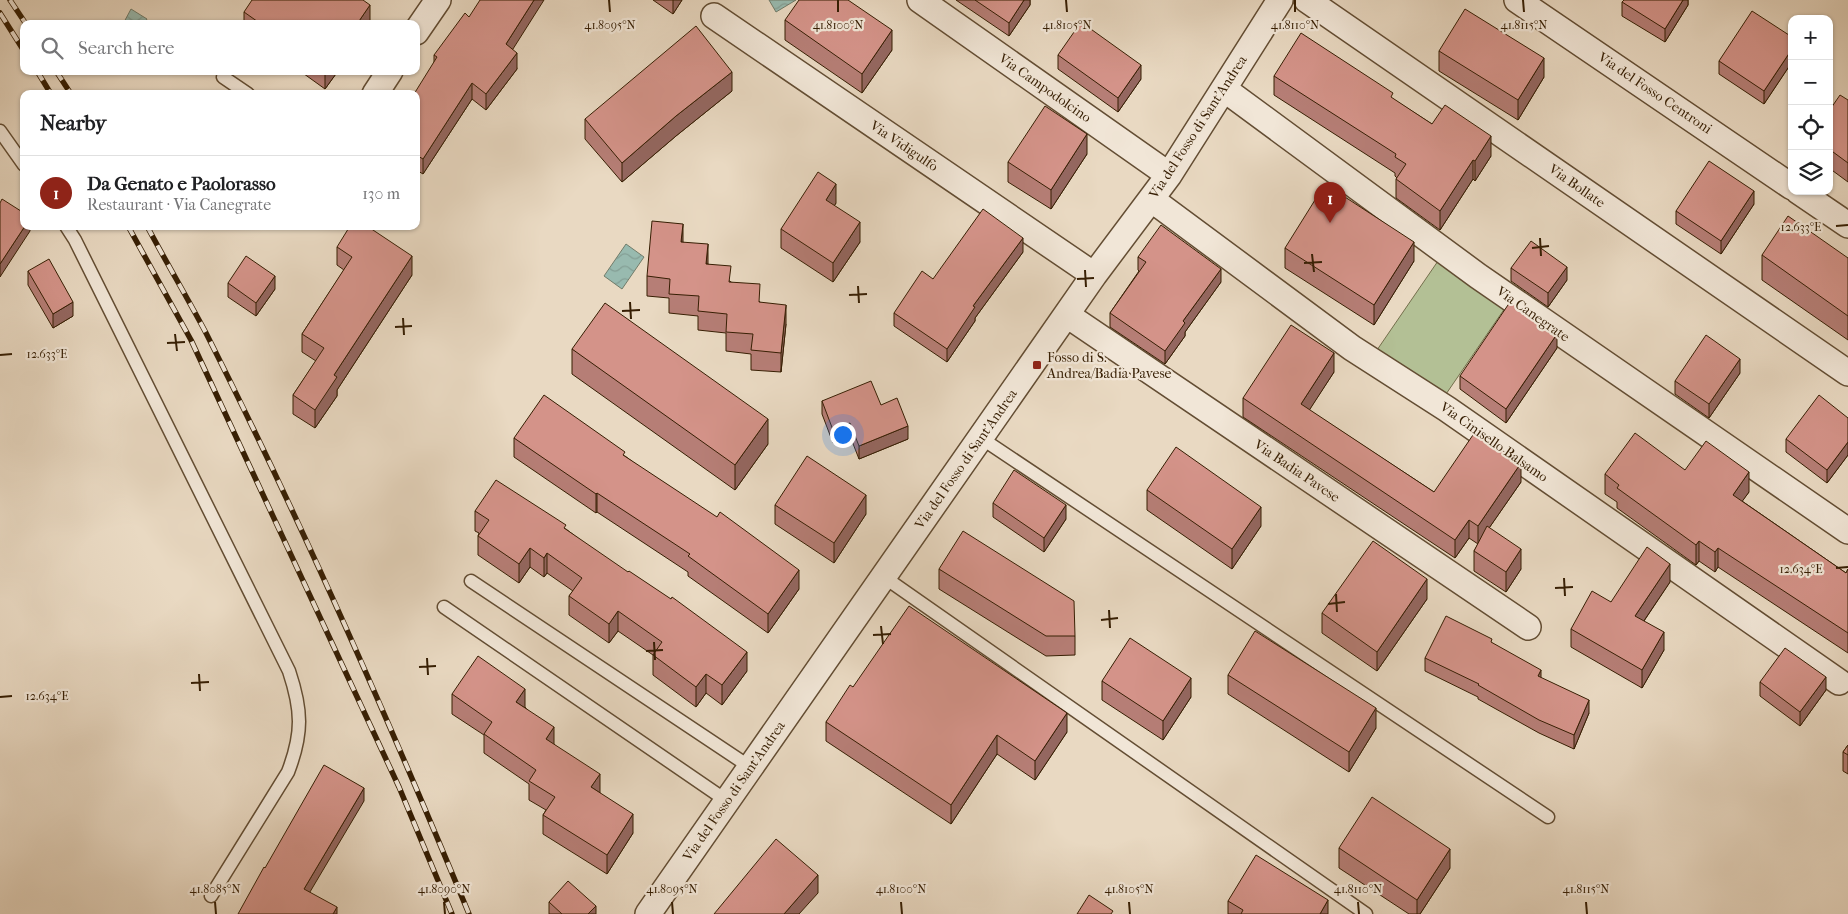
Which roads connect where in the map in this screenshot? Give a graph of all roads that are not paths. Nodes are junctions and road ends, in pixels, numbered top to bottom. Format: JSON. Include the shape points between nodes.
{"nodes":[{"id":1,"x":438,"y":0,"type":"edge"},
{"id":2,"x":920,"y":0,"type":"edge"},
{"id":3,"x":1280,"y":0,"type":"edge"},
{"id":4,"x":1307,"y":0,"type":"edge"},
{"id":5,"x":1518,"y":0,"type":"edge"},
{"id":6,"x":714,"y":16,"type":"dead end"},
{"id":7,"x":420,"y":26,"type":"edge"},
{"id":8,"x":387,"y":75,"type":"edge"},
{"id":9,"x":223,"y":77,"type":"dead end"},
{"id":10,"x":1224,"y":89,"type":"junction"},
{"id":11,"x":242,"y":90,"type":"edge"},
{"id":12,"x":378,"y":90,"type":"edge"},
{"id":13,"x":0,"y":131,"type":"edge"},
{"id":14,"x":20,"y":159,"type":"edge"},
{"id":15,"x":1169,"y":176,"type":"junction"},
{"id":16,"x":1788,"y":184,"type":"edge"},
{"id":17,"x":1804,"y":195,"type":"edge"},
{"id":18,"x":1151,"y":199,"type":"junction"},
{"id":19,"x":1848,"y":225,"type":"edge"},
{"id":20,"x":68,"y":230,"type":"edge"},
{"id":21,"x":1094,"y":275,"type":"junction"},
{"id":22,"x":1067,"y":315,"type":"junction"},
{"id":23,"x":1848,"y":373,"type":"edge"},
{"id":24,"x":981,"y":438,"type":"junction"},
{"id":25,"x":1848,"y":531,"type":"edge"},
{"id":26,"x":884,"y":577,"type":"junction"},
{"id":27,"x":471,"y":581,"type":"dead end"},
{"id":28,"x":444,"y":607,"type":"dead end"},
{"id":29,"x":1528,"y":627,"type":"dead end"},
{"id":30,"x":1838,"y":682,"type":"dead end"},
{"id":31,"x":750,"y":767,"type":"junction"},
{"id":32,"x":727,"y":801,"type":"junction"},
{"id":33,"x":1548,"y":817,"type":"dead end"},
{"id":34,"x":211,"y":896,"type":"dead end"},
{"id":35,"x":648,"y":914,"type":"edge"},
{"id":36,"x":1366,"y":914,"type":"edge"}],
"edges":[{"from":1,"to":7,"type":"street"},
{"from":2,"to":15,"type":"street","name":"Via Campodolcino"},
{"from":3,"to":10,"type":"street","name":"Via del Fosso di Sant'Andrea"},
{"from":4,"to":23,"type":"street","name":"Via Bollate"},
{"from":5,"to":16,"type":"street","name":"Via del Fosso Centroni"},
{"from":6,"to":21,"type":"street","name":"Via Vidigulfo"},
{"from":8,"to":12,"type":"street"},
{"from":9,"to":11,"type":"lane"},
{"from":10,"to":15,"type":"street","name":"Via del Fosso di Sant'Andrea"},
{"from":10,"to":25,"type":"street","name":"Via Canegrate","via":[[1478,276]]},
{"from":13,"to":14,"type":"lane"},
{"from":15,"to":18,"type":"street","name":"Via del Fosso di Sant'Andrea"},
{"from":17,"to":19,"type":"street"},
{"from":18,"to":21,"type":"street","name":"Via del Fosso di Sant'Andrea"},
{"from":18,"to":30,"type":"street","name":"Via Cinisello Balsamo","via":[[1352,348],[1447,409]]},
{"from":20,"to":34,"type":"lane","via":[[289,671],[296,694],[299,730],[288,772]]},
{"from":21,"to":22,"type":"street","name":"Via del Fosso di Sant'Andrea"},
{"from":22,"to":24,"type":"street","name":"Via del Fosso di Sant'Andrea"},
{"from":22,"to":29,"type":"street","name":"Via Badia Pavese"},
{"from":24,"to":26,"type":"street","name":"Via del Fosso di Sant'Andrea"},
{"from":24,"to":33,"type":"lane"},
{"from":26,"to":31,"type":"street","name":"Via del Fosso di Sant'Andrea"},
{"from":26,"to":36,"type":"lane"},
{"from":27,"to":31,"type":"lane"},
{"from":28,"to":32,"type":"lane"},
{"from":31,"to":32,"type":"street","name":"Via del Fosso di Sant'Andrea"},
{"from":32,"to":35,"type":"street","name":"Via del Fosso di Sant'Andrea"}]}
